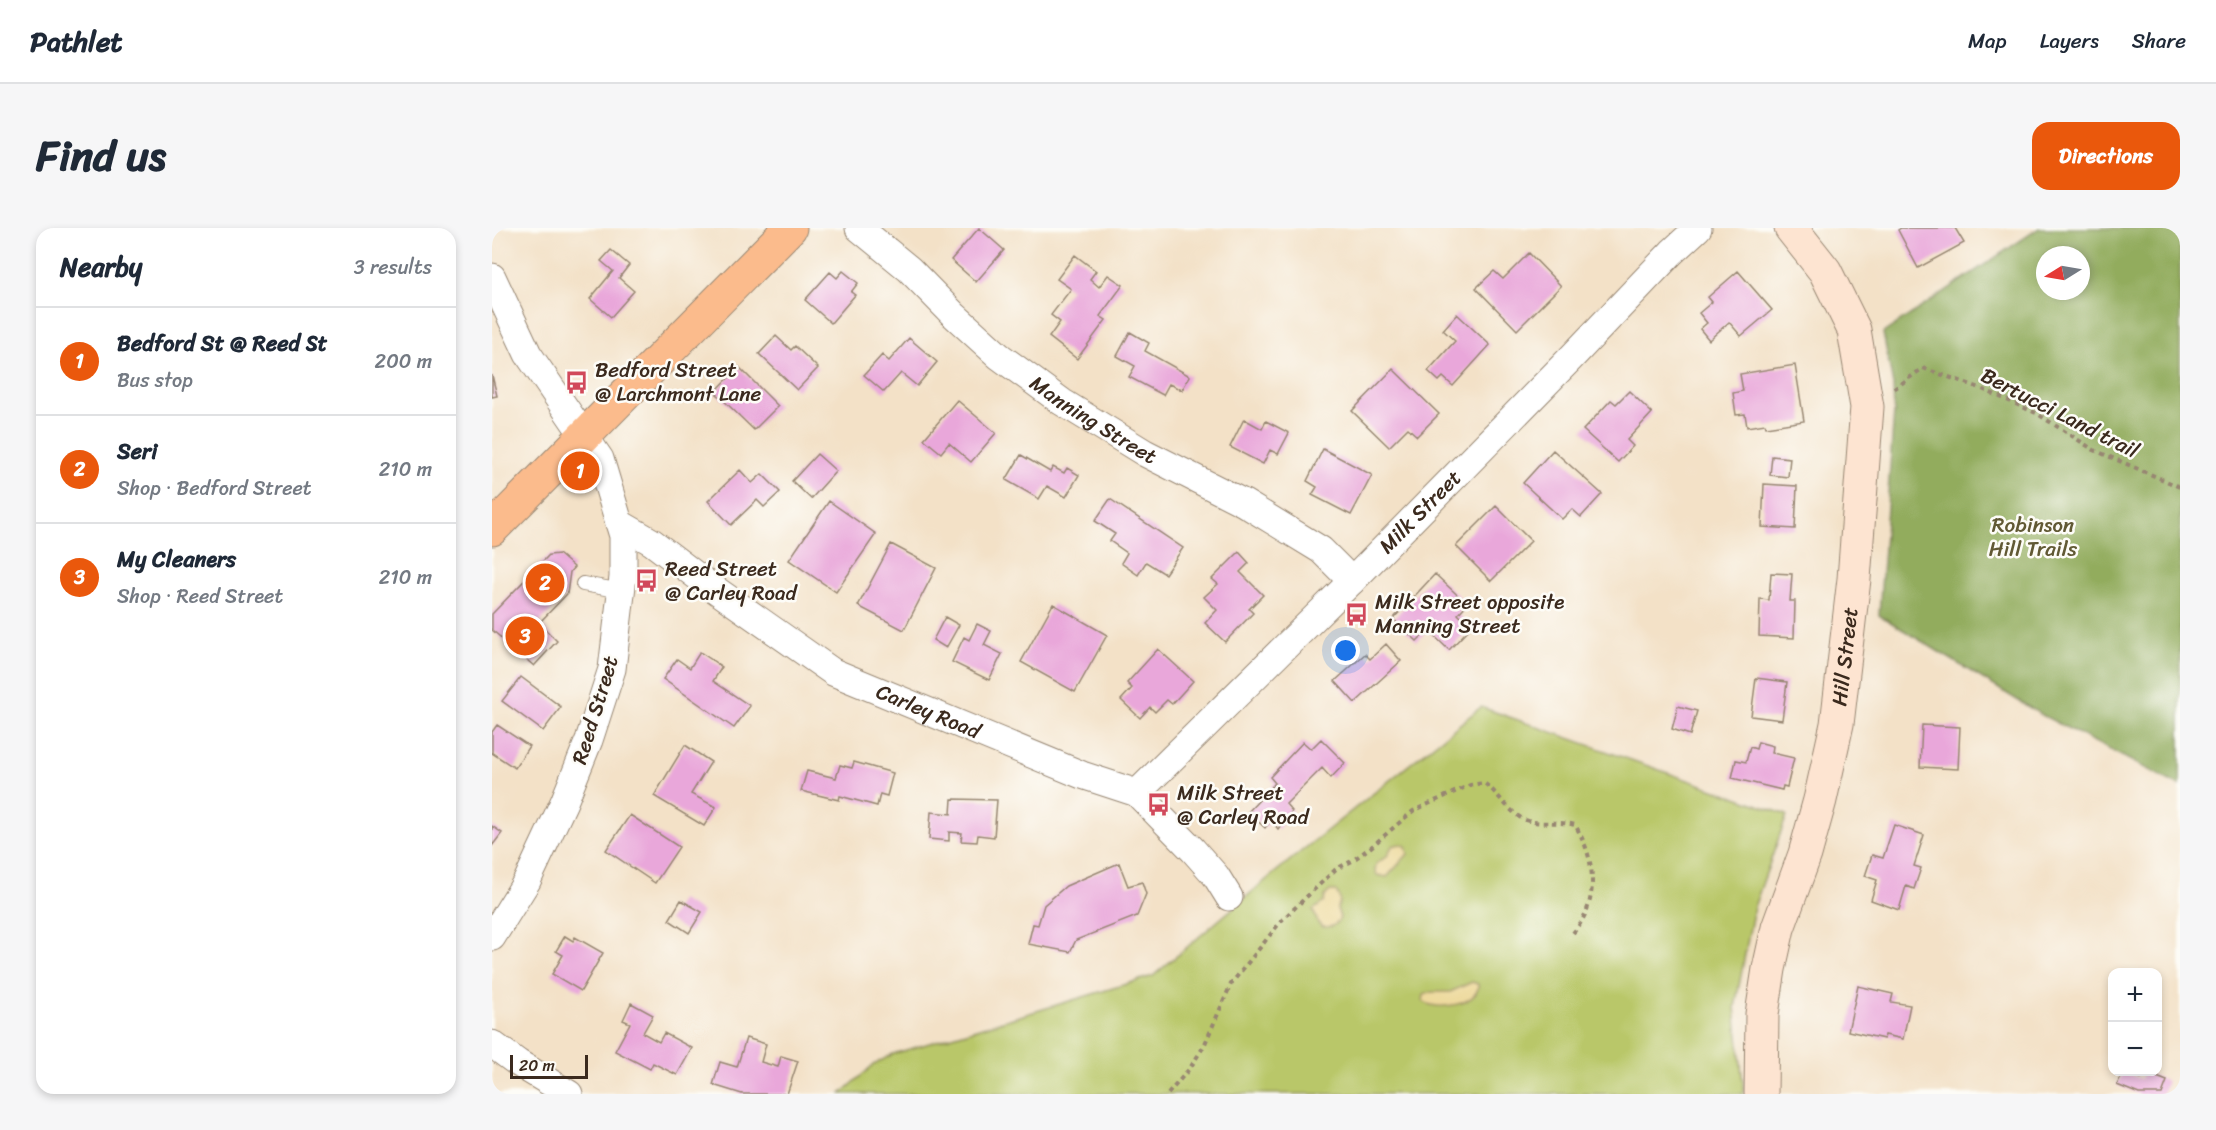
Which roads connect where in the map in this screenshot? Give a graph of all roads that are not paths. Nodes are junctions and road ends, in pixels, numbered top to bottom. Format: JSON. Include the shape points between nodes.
{"nodes":[{"id":1,"x":790,"y":228,"type":"edge"},
{"id":2,"x":859,"y":228,"type":"edge"},
{"id":3,"x":1698,"y":228,"type":"edge"},
{"id":4,"x":1791,"y":228,"type":"edge"},
{"id":5,"x":492,"y":277,"type":"edge"},
{"id":6,"x":584,"y":435,"type":"junction"},
{"id":7,"x":620,"y":523,"type":"junction"},
{"id":8,"x":492,"y":529,"type":"edge"},
{"id":9,"x":1352,"y":581,"type":"junction"},
{"id":10,"x":583,"y":584,"type":"dead end"},
{"id":11,"x":622,"y":591,"type":"junction"},
{"id":12,"x":1137,"y":793,"type":"junction"},
{"id":13,"x":1229,"y":897,"type":"dead end"},
{"id":14,"x":492,"y":937,"type":"edge"},
{"id":15,"x":492,"y":1044,"type":"edge"},
{"id":16,"x":569,"y":1094,"type":"edge"},
{"id":17,"x":1761,"y":1094,"type":"edge"}],
"edges":[{"from":1,"to":6,"type":"main road"},
{"from":2,"to":9,"type":"street","name":"Manning Street","via":[[909,269],[999,356],[1062,402],[1145,453],[1322,550]]},
{"from":3,"to":9,"type":"street","name":"Milk Street"},
{"from":4,"to":17,"type":"street","name":"Hill Street","via":[[1825,271],[1854,330],[1867,407],[1853,589],[1837,724],[1820,800],[1778,928],[1769,969],[1762,1014]]},
{"from":5,"to":6,"type":"street","name":"Reed Street","via":[[528,354]]},
{"from":6,"to":7,"type":"street","name":"Reed Street","via":[[604,466]]},
{"from":6,"to":8,"type":"main road"},
{"from":7,"to":11,"type":"street","name":"Reed Street"},
{"from":7,"to":12,"type":"street","name":"Carley Road","via":[[833,672],[1082,775]]},
{"from":9,"to":12,"type":"street","name":"Milk Street"},
{"from":10,"to":11,"type":"lane"},
{"from":11,"to":14,"type":"street","name":"Reed Street","via":[[612,669],[589,740],[526,881]]},
{"from":12,"to":13,"type":"street","name":"Carley Road","via":[[1216,876]]},
{"from":15,"to":16,"type":"street"}]}
